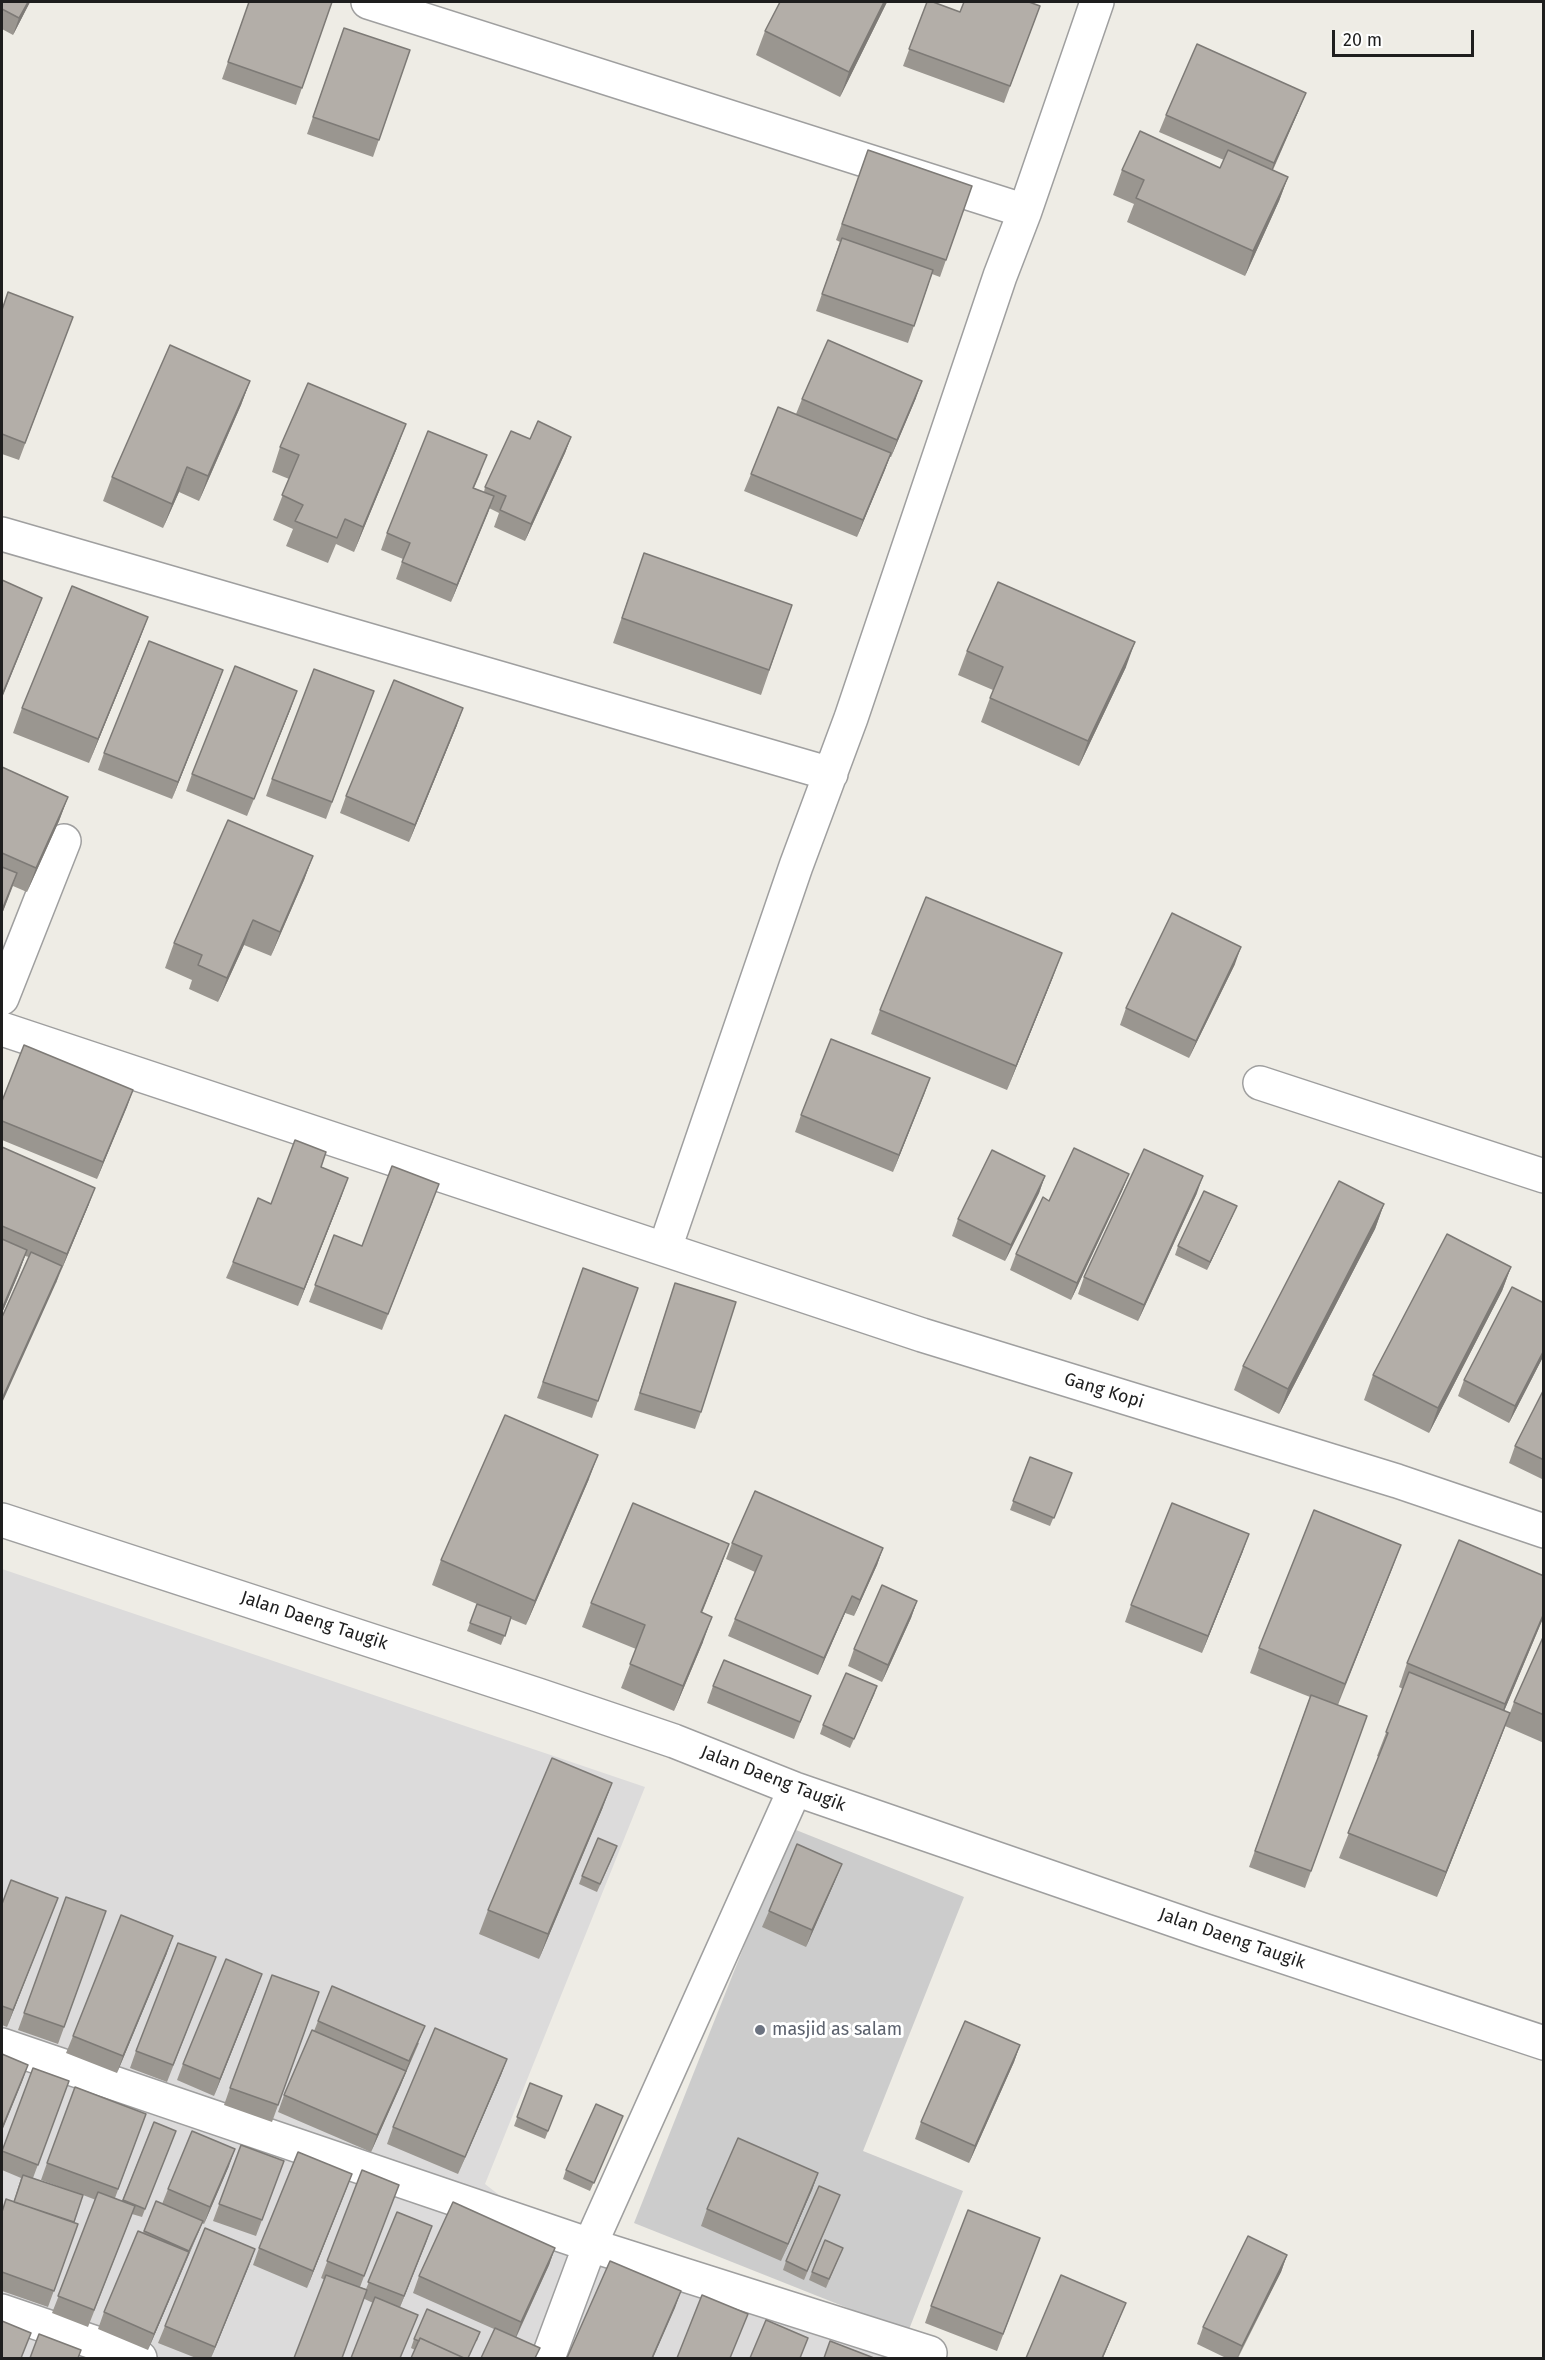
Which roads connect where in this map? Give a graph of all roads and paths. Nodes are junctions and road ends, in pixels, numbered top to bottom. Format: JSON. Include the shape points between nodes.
{"nodes":[{"id":1,"x":368,"y":2,"type":"edge"},
{"id":2,"x":1097,"y":2,"type":"edge"},
{"id":3,"x":1025,"y":211,"type":"junction"},
{"id":4,"x":2,"y":534,"type":"edge"},
{"id":5,"x":831,"y":774,"type":"junction"},
{"id":6,"x":64,"y":841,"type":"edge"},
{"id":7,"x":2,"y":998,"type":"edge"},
{"id":8,"x":2,"y":1029,"type":"edge"},
{"id":9,"x":1260,"y":1083,"type":"dead end"},
{"id":10,"x":1544,"y":1176,"type":"edge"},
{"id":11,"x":665,"y":1248,"type":"junction"},
{"id":12,"x":2,"y":1520,"type":"edge"},
{"id":13,"x":1544,"y":1532,"type":"edge"},
{"id":14,"x":795,"y":1789,"type":"junction"},
{"id":15,"x":1544,"y":2043,"type":"edge"},
{"id":16,"x":2,"y":2045,"type":"edge"},
{"id":17,"x":590,"y":2245,"type":"junction"},
{"id":18,"x":2,"y":2311,"type":"edge"},
{"id":19,"x":930,"y":2353,"type":"dead end"},
{"id":20,"x":140,"y":2358,"type":"edge"},
{"id":21,"x":548,"y":2358,"type":"edge"}],
"edges":[{"from":1,"to":3,"type":"street"},
{"from":2,"to":3,"type":"street"},
{"from":3,"to":5,"type":"street"},
{"from":4,"to":5,"type":"street"},
{"from":5,"to":11,"type":"street"},
{"from":6,"to":7,"type":"street"},
{"from":8,"to":11,"type":"street","name":"Gang Kopi"},
{"from":9,"to":10,"type":"street"},
{"from":11,"to":13,"type":"street","name":"Gang Kopi","via":[[922,1335],[1397,1481]]},
{"from":12,"to":14,"type":"street","name":"Jalan Daeng Taugik","via":[[561,1702]]},
{"from":14,"to":15,"type":"street","name":"Jalan Daeng Taugik"},
{"from":14,"to":17,"type":"street"},
{"from":16,"to":17,"type":"street"},
{"from":17,"to":19,"type":"street"},
{"from":17,"to":21,"type":"street"},
{"from":18,"to":20,"type":"street"}]}
